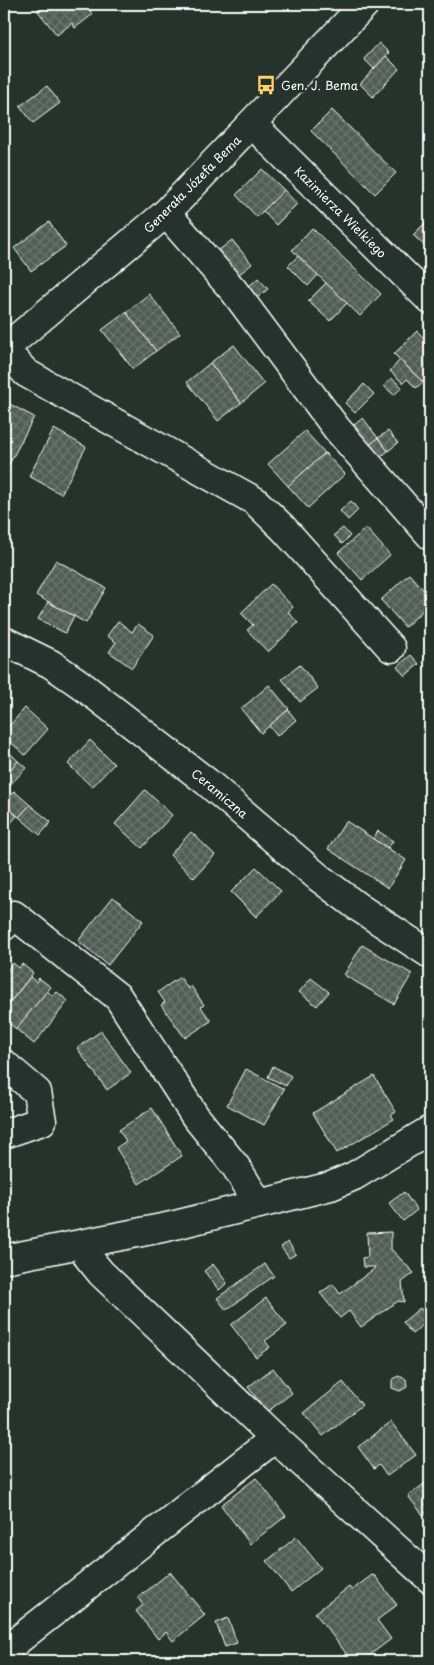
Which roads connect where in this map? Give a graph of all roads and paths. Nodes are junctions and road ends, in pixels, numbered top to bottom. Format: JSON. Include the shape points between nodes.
{"nodes":[{"id":1,"x":365,"y":4,"type":"edge"},
{"id":2,"x":252,"y":124,"type":"junction"},
{"id":3,"x":166,"y":213,"type":"junction"},
{"id":4,"x":430,"y":300,"type":"edge"},
{"id":5,"x":4,"y":349,"type":"edge"},
{"id":6,"x":430,"y":535,"type":"edge"},
{"id":7,"x":4,"y":641,"type":"edge"},
{"id":8,"x":391,"y":648,"type":"dead end"},
{"id":9,"x":4,"y":926,"type":"edge"},
{"id":10,"x":430,"y":954,"type":"edge"},
{"id":11,"x":4,"y":1064,"type":"edge"},
{"id":12,"x":430,"y":1130,"type":"edge"},
{"id":13,"x":4,"y":1134,"type":"edge"},
{"id":14,"x":259,"y":1204,"type":"junction"},
{"id":15,"x":84,"y":1244,"type":"junction"},
{"id":16,"x":4,"y":1260,"type":"edge"},
{"id":17,"x":275,"y":1438,"type":"junction"},
{"id":18,"x":430,"y":1579,"type":"edge"},
{"id":19,"x":4,"y":1652,"type":"edge"}],
"edges":[{"from":1,"to":2,"type":"street","name":"Generała Józefa Bema"},
{"from":2,"to":3,"type":"street","name":"Generała Józefa Bema"},
{"from":2,"to":4,"type":"street","name":"Kazimierza Wielkiego"},
{"from":3,"to":5,"type":"street","name":"Generała Józefa Bema"},
{"from":3,"to":6,"type":"street","via":[[234,291],[337,429]]},
{"from":5,"to":8,"type":"street","via":[[26,373],[255,501]]},
{"from":7,"to":10,"type":"street","name":"Ceramiczna","via":[[51,664],[80,684],[207,782],[318,877]]},
{"from":9,"to":14,"type":"street","via":[[14,914],[118,997],[179,1092],[236,1167]]},
{"from":11,"to":13,"type":"street","via":[[37,1092],[42,1121]]},
{"from":12,"to":14,"type":"street","via":[[354,1176],[331,1186]]},
{"from":14,"to":15,"type":"street"},
{"from":15,"to":16,"type":"street"},
{"from":15,"to":17,"type":"street","via":[[88,1258],[101,1273]]},
{"from":17,"to":18,"type":"street"},
{"from":17,"to":19,"type":"street"}]}
